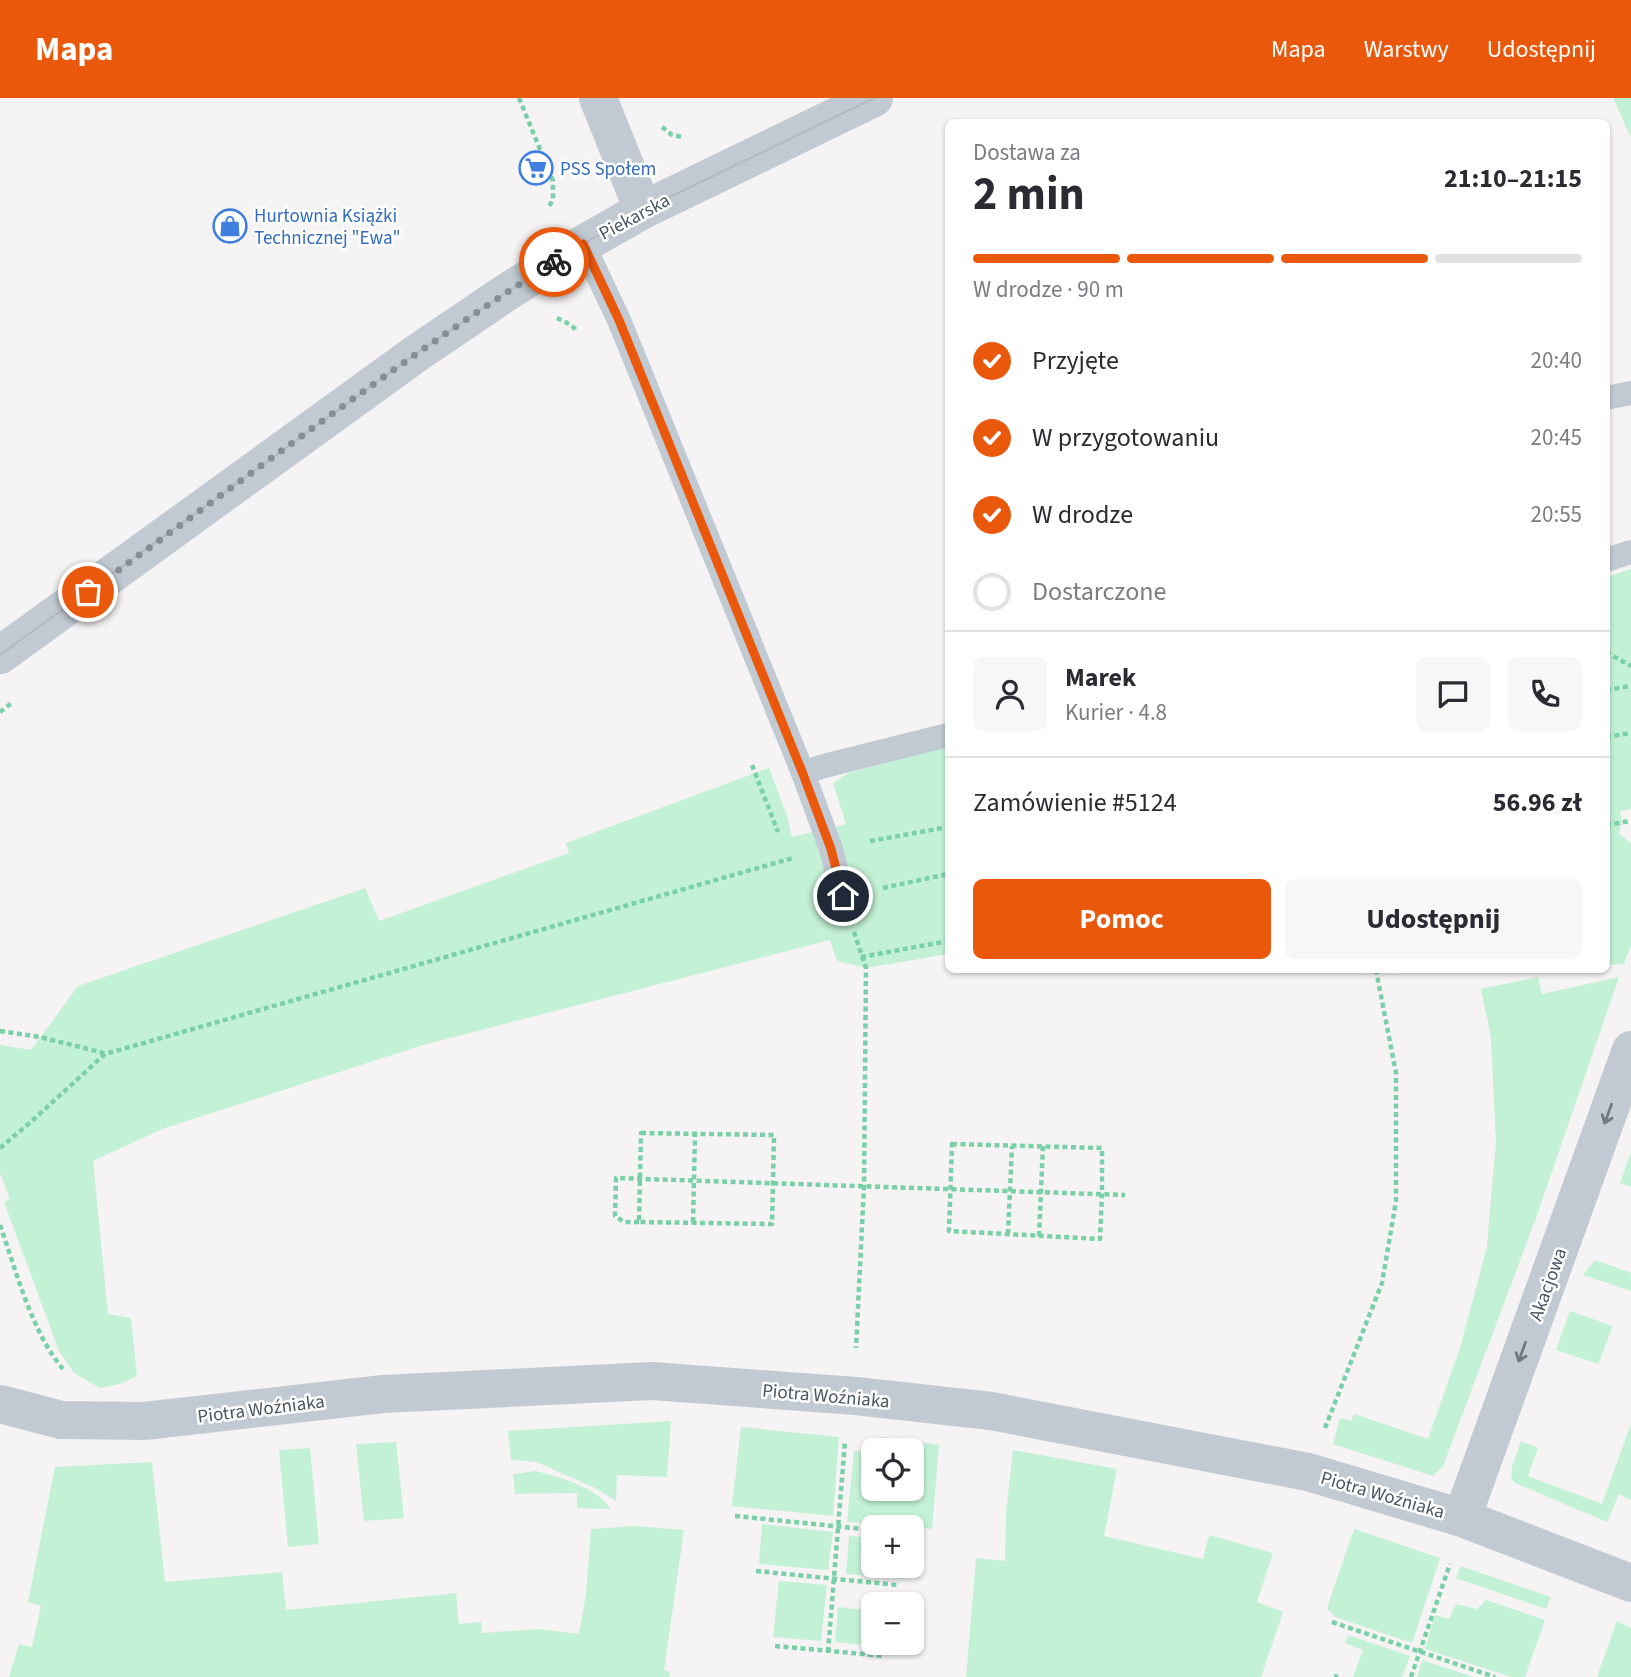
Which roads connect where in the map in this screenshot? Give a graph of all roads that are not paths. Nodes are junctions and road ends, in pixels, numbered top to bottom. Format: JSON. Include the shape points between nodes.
{"nodes":[{"id":1,"x":598,"y":98,"type":"edge"},
{"id":2,"x":874,"y":98,"type":"edge"},
{"id":3,"x":643,"y":210,"type":"junction"},
{"id":4,"x":583,"y":244,"type":"junction"},
{"id":5,"x":1631,"y":393,"type":"edge"},
{"id":6,"x":1610,"y":397,"type":"edge"},
{"id":7,"x":1631,"y":552,"type":"edge"},
{"id":8,"x":1610,"y":558,"type":"edge"},
{"id":9,"x":0,"y":655,"type":"edge"},
{"id":10,"x":945,"y":736,"type":"edge"},
{"id":11,"x":803,"y":774,"type":"junction"},
{"id":12,"x":843,"y":896,"type":"road end"},
{"id":13,"x":1631,"y":1050,"type":"edge"},
{"id":14,"x":0,"y":1404,"type":"edge"},
{"id":15,"x":1462,"y":1518,"type":"junction"},
{"id":16,"x":1631,"y":1583,"type":"edge"}],
"edges":[{"from":1,"to":3,"type":"street"},
{"from":2,"to":3,"type":"street","name":"Piekarska"},
{"from":3,"to":4,"type":"street","name":"Piekarska"},
{"from":4,"to":9,"type":"street","name":"Piekarska","via":[[417,353]]},
{"from":4,"to":11,"type":"lane","via":[[619,320]]},
{"from":5,"to":6,"type":"lane"},
{"from":7,"to":8,"type":"lane"},
{"from":10,"to":11,"type":"lane"},
{"from":11,"to":12,"type":"lane"},
{"from":13,"to":15,"type":"street","name":"Akacjowa","one_way":true},
{"from":14,"to":15,"type":"street","name":"Piotra Woźniaka","via":[[61,1420],[144,1421],[383,1394],[652,1381],[856,1396],[991,1411],[1308,1472]]},
{"from":15,"to":16,"type":"street","name":"Piotra Woźniaka"}]}
